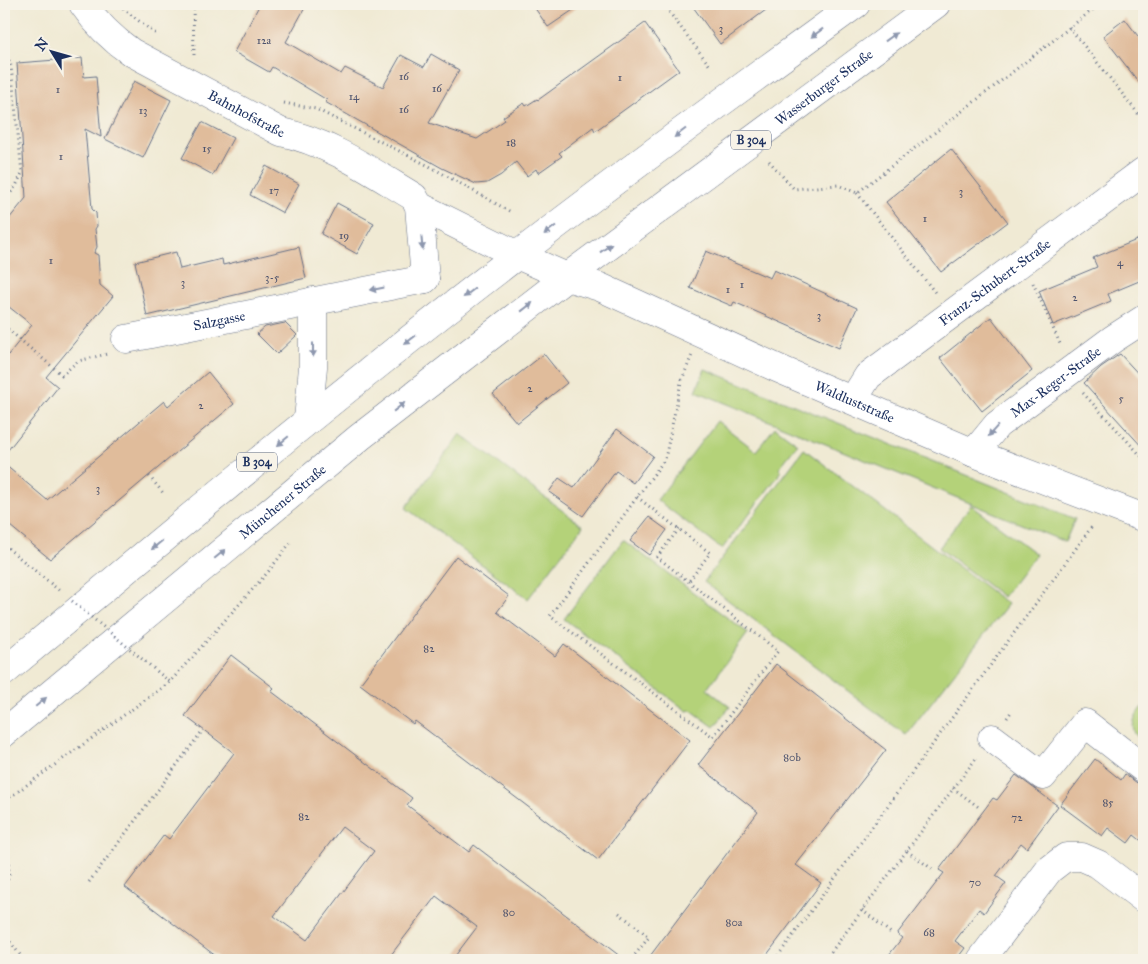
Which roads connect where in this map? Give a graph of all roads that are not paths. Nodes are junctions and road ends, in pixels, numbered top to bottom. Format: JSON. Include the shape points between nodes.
{"nodes":[{"id":1,"x":83,"y":4,"type":"edge"},
{"id":2,"x":856,"y":4,"type":"edge"},
{"id":3,"x":936,"y":4,"type":"edge"},
{"id":4,"x":1144,"y":171,"type":"edge"},
{"id":5,"x":419,"y":206,"type":"junction"},
{"id":6,"x":517,"y":256,"type":"junction"},
{"id":7,"x":567,"y":277,"type":"junction"},
{"id":8,"x":425,"y":279,"type":"junction"},
{"id":9,"x":313,"y":301,"type":"junction"},
{"id":10,"x":448,"y":310,"type":"junction"},
{"id":11,"x":1144,"y":319,"type":"edge"},
{"id":12,"x":126,"y":339,"type":"road end"},
{"id":13,"x":853,"y":400,"type":"junction"},
{"id":14,"x":308,"y":420,"type":"junction"},
{"id":15,"x":974,"y":453,"type":"junction"},
{"id":16,"x":1144,"y":518,"type":"edge"},
{"id":17,"x":4,"y":672,"type":"edge"},
{"id":18,"x":4,"y":734,"type":"edge"},
{"id":19,"x":992,"y":738,"type":"road end"},
{"id":20,"x":1144,"y":769,"type":"edge"},
{"id":21,"x":1144,"y":899,"type":"edge"},
{"id":22,"x":981,"y":960,"type":"edge"}],
"edges":[{"from":1,"to":5,"type":"street","name":"Bahnhofstraße","via":[[108,34],[130,52],[281,132],[318,142],[414,197]]},
{"from":2,"to":6,"type":"street","number":"B 304","one_way":true},
{"from":7,"to":3,"type":"street","name":"Wasserburger Straße","number":"B 304","one_way":true},
{"from":4,"to":13,"type":"street","name":"Franz-Schubert-Straße","via":[[868,376]]},
{"from":5,"to":6,"type":"street","name":"Bahnhofstraße"},
{"from":5,"to":8,"type":"street","one_way":true},
{"from":6,"to":7,"type":"street","name":"Bahnhofstraße"},
{"from":6,"to":10,"type":"street","number":"B 304","one_way":true},
{"from":7,"to":13,"type":"street","name":"Waldluststraße","via":[[600,287]]},
{"from":18,"to":7,"type":"street","name":"Münchener Straße","number":"B 304","one_way":true,"via":[[360,437]]},
{"from":8,"to":9,"type":"street","name":"Salzgasse","one_way":true},
{"from":8,"to":10,"type":"street"},
{"from":9,"to":12,"type":"street","name":"Salzgasse"},
{"from":9,"to":14,"type":"street","one_way":true,"via":[[313,367]]},
{"from":10,"to":14,"type":"street","number":"B 304","one_way":true},
{"from":11,"to":15,"type":"street","name":"Max-Reger-Straße","one_way":true,"via":[[1065,364],[998,425]]},
{"from":13,"to":15,"type":"street","name":"Waldluststraße"},
{"from":14,"to":17,"type":"street","number":"B 304","one_way":true},
{"from":15,"to":16,"type":"street","name":"Waldluststraße"},
{"from":19,"to":20,"type":"street","via":[[1043,776],[1085,723]]},
{"from":21,"to":22,"type":"street","via":[[1098,864],[1082,857],[1066,858],[1049,870]]}]}
